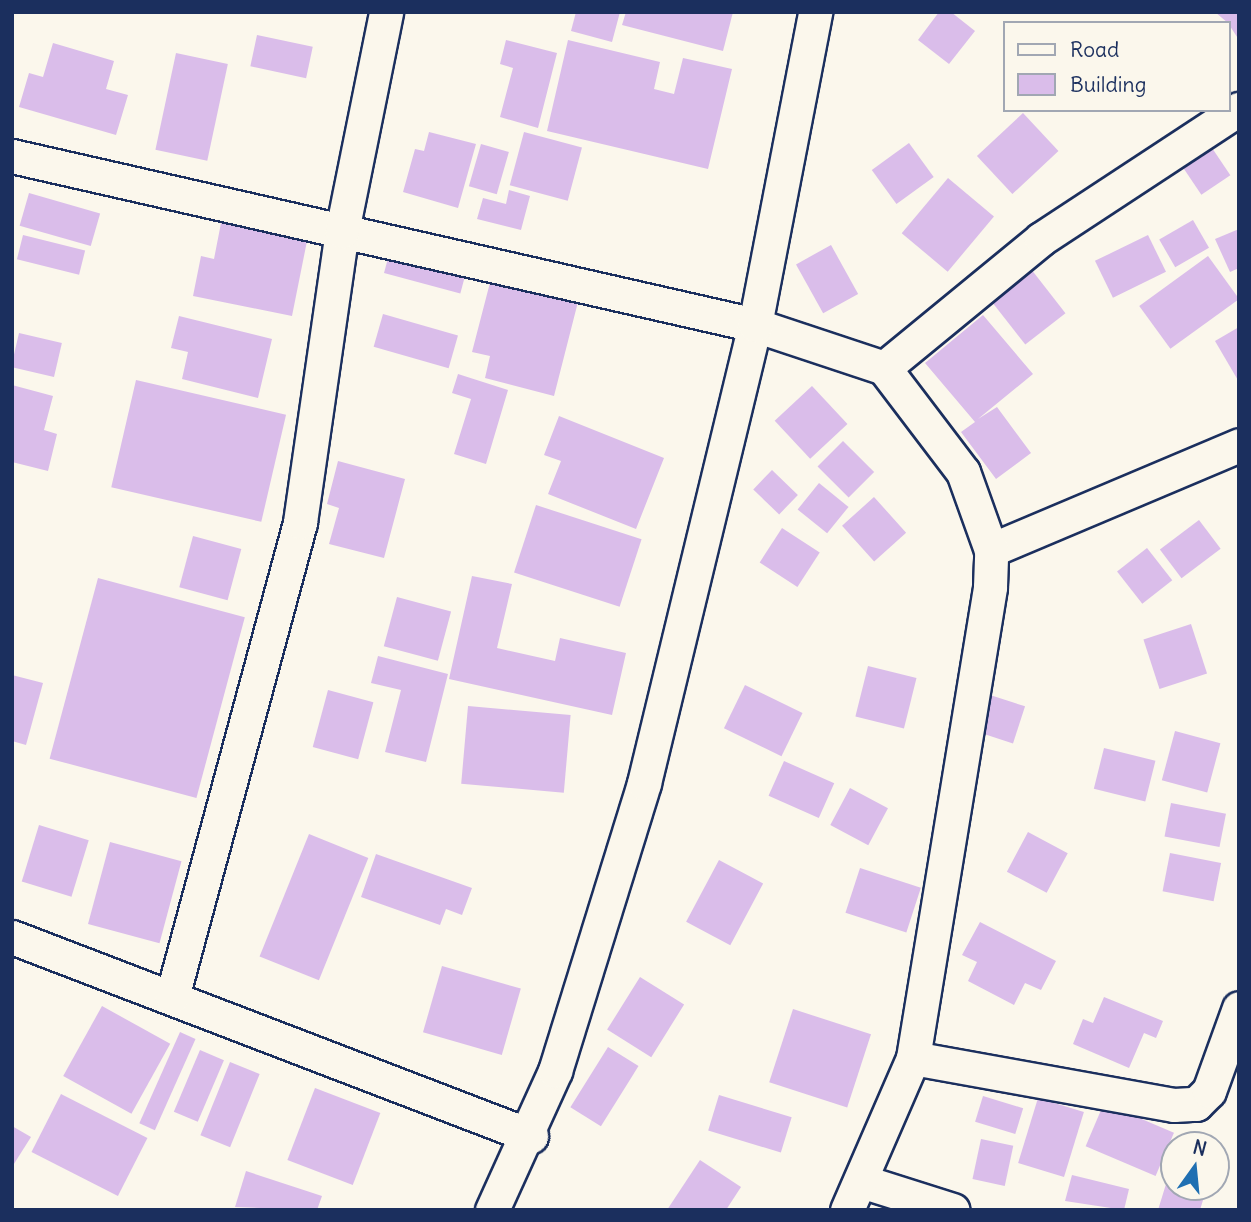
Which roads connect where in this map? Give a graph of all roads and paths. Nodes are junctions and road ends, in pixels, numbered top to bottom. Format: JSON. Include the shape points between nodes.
{"nodes":[{"id":1,"x":386,"y":12,"type":"edge"},
{"id":2,"x":816,"y":12,"type":"edge"},
{"id":3,"x":1239,"y":109,"type":"edge"},
{"id":4,"x":12,"y":156,"type":"edge"},
{"id":5,"x":342,"y":231,"type":"junction"},
{"id":6,"x":755,"y":325,"type":"junction"},
{"id":7,"x":884,"y":368,"type":"junction"},
{"id":8,"x":1239,"y":445,"type":"edge"},
{"id":9,"x":991,"y":550,"type":"junction"},
{"id":10,"x":12,"y":937,"type":"edge"},
{"id":11,"x":172,"y":997,"type":"junction"},
{"id":12,"x":1239,"y":1008,"type":"edge"},
{"id":13,"x":913,"y":1058,"type":"junction"},
{"id":14,"x":531,"y":1136,"type":"junction"},
{"id":15,"x":854,"y":1195,"type":"edge"},
{"id":16,"x":492,"y":1210,"type":"edge"},
{"id":17,"x":953,"y":1210,"type":"edge"}],
"edges":[{"from":1,"to":5,"type":"street"},
{"from":2,"to":6,"type":"street"},
{"from":3,"to":7,"type":"street","via":[[1041,239]]},
{"from":4,"to":5,"type":"street"},
{"from":5,"to":6,"type":"street"},
{"from":5,"to":11,"type":"street","via":[[292,561]]},
{"from":6,"to":7,"type":"street"},
{"from":6,"to":14,"type":"street","via":[[644,783]]},
{"from":7,"to":9,"type":"street","via":[[963,472]]},
{"from":8,"to":9,"type":"street"},
{"from":9,"to":13,"type":"street"},
{"from":10,"to":11,"type":"street"},
{"from":11,"to":14,"type":"street"},
{"from":12,"to":13,"type":"street","via":[[1209,1091],[1196,1104],[1174,1105]]},
{"from":13,"to":15,"type":"street"},
{"from":14,"to":16,"type":"street"},
{"from":15,"to":17,"type":"street"}]}
